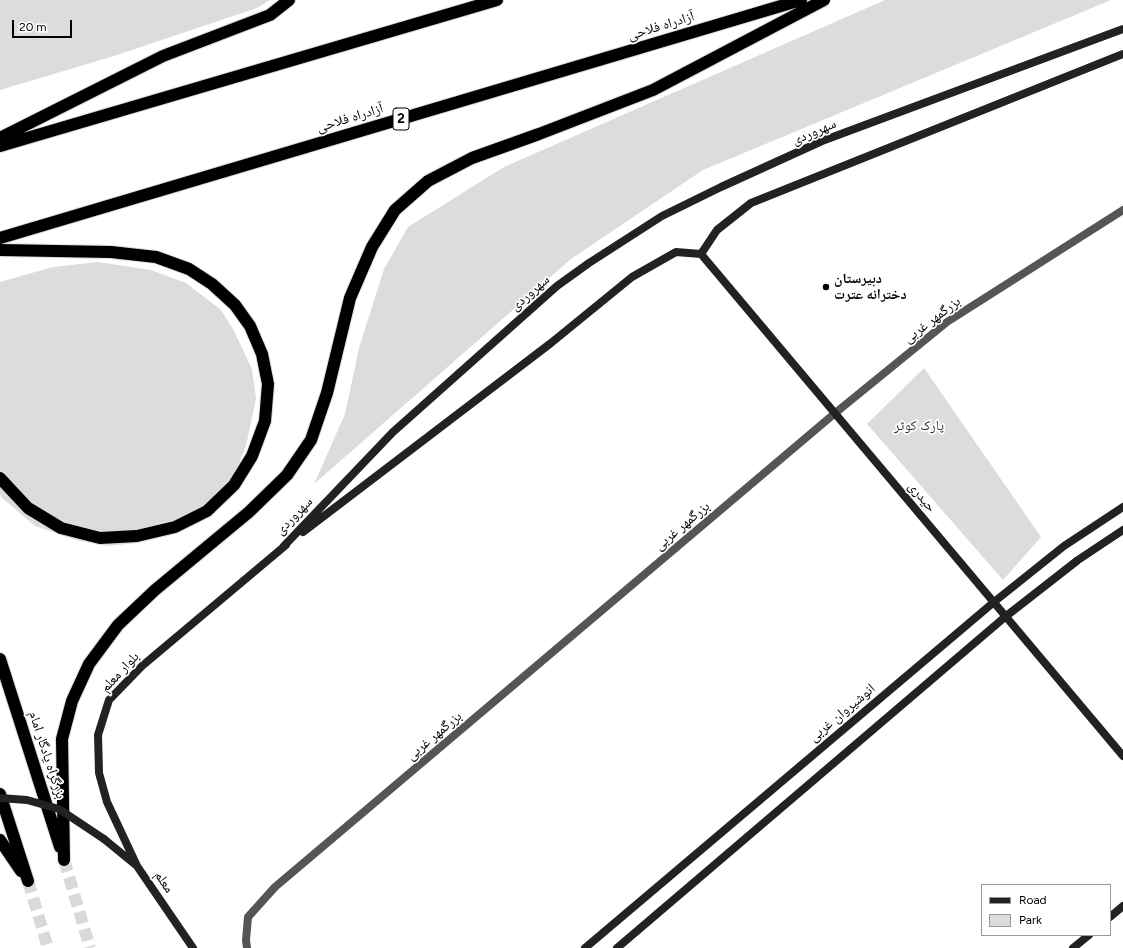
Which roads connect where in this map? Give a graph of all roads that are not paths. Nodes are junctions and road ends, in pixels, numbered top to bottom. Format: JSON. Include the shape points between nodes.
{"nodes":[{"id":1,"x":290,"y":0,"type":"edge"},
{"id":2,"x":497,"y":0,"type":"edge"},
{"id":3,"x":801,"y":0,"type":"edge"},
{"id":4,"x":824,"y":0,"type":"edge"},
{"id":5,"x":1123,"y":29,"type":"edge"},
{"id":6,"x":1123,"y":54,"type":"edge"},
{"id":7,"x":0,"y":138,"type":"edge"},
{"id":8,"x":0,"y":146,"type":"edge"},
{"id":9,"x":1123,"y":210,"type":"edge"},
{"id":10,"x":0,"y":238,"type":"edge"},
{"id":11,"x":0,"y":250,"type":"edge"},
{"id":12,"x":700,"y":254,"type":"junction"},
{"id":13,"x":834,"y":414,"type":"junction"},
{"id":14,"x":0,"y":478,"type":"edge"},
{"id":15,"x":1123,"y":507,"type":"edge"},
{"id":16,"x":1123,"y":530,"type":"edge"},
{"id":17,"x":283,"y":547,"type":"junction"},
{"id":18,"x":994,"y":602,"type":"junction"},
{"id":19,"x":1005,"y":617,"type":"junction"},
{"id":20,"x":0,"y":659,"type":"edge"},
{"id":21,"x":1123,"y":756,"type":"edge"},
{"id":22,"x":0,"y":794,"type":"edge"},
{"id":23,"x":0,"y":798,"type":"edge"},
{"id":24,"x":0,"y":840,"type":"edge"},
{"id":25,"x":137,"y":866,"type":"junction"},
{"id":26,"x":1123,"y":906,"type":"edge"},
{"id":27,"x":1111,"y":916,"type":"edge"},
{"id":28,"x":1088,"y":936,"type":"edge"},
{"id":29,"x":193,"y":948,"type":"edge"},
{"id":30,"x":247,"y":948,"type":"edge"},
{"id":31,"x":585,"y":948,"type":"edge"},
{"id":32,"x":617,"y":948,"type":"edge"},
{"id":33,"x":1073,"y":948,"type":"edge"}],
"edges":[{"from":1,"to":7,"type":"highway","via":[[270,15],[163,56]]},
{"from":2,"to":8,"type":"highway"},
{"from":3,"to":10,"type":"highway","name":"آزادراه فلاحی","number":"2"},
{"from":4,"to":20,"type":"highway","name":"بزرگراه یادگار امام","via":[[654,90],[472,158],[428,181],[395,210],[372,247],[350,298],[327,393],[311,440],[287,475],[249,512],[155,590],[118,625],[89,664],[72,701],[62,739],[64,860]]},
{"from":5,"to":17,"type":"main road","name":"سهروردی","via":[[822,141],[662,216],[556,286],[393,432]]},
{"from":6,"to":12,"type":"main road","via":[[751,203],[717,230]]},
{"from":9,"to":13,"type":"street","name":"بزرگمهر غربی","via":[[947,322]]},
{"from":11,"to":14,"type":"highway","via":[[111,252],[156,257],[189,269],[212,284],[235,305],[250,326],[262,354],[268,384],[265,420],[252,456],[234,484],[207,511],[176,528],[137,536],[100,538],[61,528],[28,508]]},
{"from":12,"to":13,"type":"main road","name":"حیدری"},
{"from":12,"to":17,"type":"main road","name":"سهروردی","via":[[676,252],[632,276],[544,348]]},
{"from":13,"to":18,"type":"main road","name":"حیدری"},
{"from":13,"to":30,"type":"street","name":"بزرگمهر غربی","via":[[275,887],[248,917]]},
{"from":15,"to":18,"type":"main road","name":"انوشیروان غربی","via":[[1064,546]]},
{"from":16,"to":19,"type":"main road","via":[[1078,560]]},
{"from":17,"to":25,"type":"main road","name":"بلوار معلم","via":[[142,666],[109,700],[98,735],[99,773],[107,802]]},
{"from":18,"to":19,"type":"main road","name":"حیدری"},
{"from":18,"to":31,"type":"main road","name":"انوشیروان غربی"},
{"from":19,"to":21,"type":"main road","name":"حیدری"},
{"from":19,"to":32,"type":"main road"},
{"from":22,"to":24,"type":"highway","via":[[28,881]]},
{"from":23,"to":25,"type":"main road","name":"معلم","bridge":true,"via":[[27,800],[59,809],[104,839]]},
{"from":25,"to":29,"type":"main road","name":"معلم"},
{"from":26,"to":27,"type":"main road"},
{"from":28,"to":33,"type":"main road"}]}
